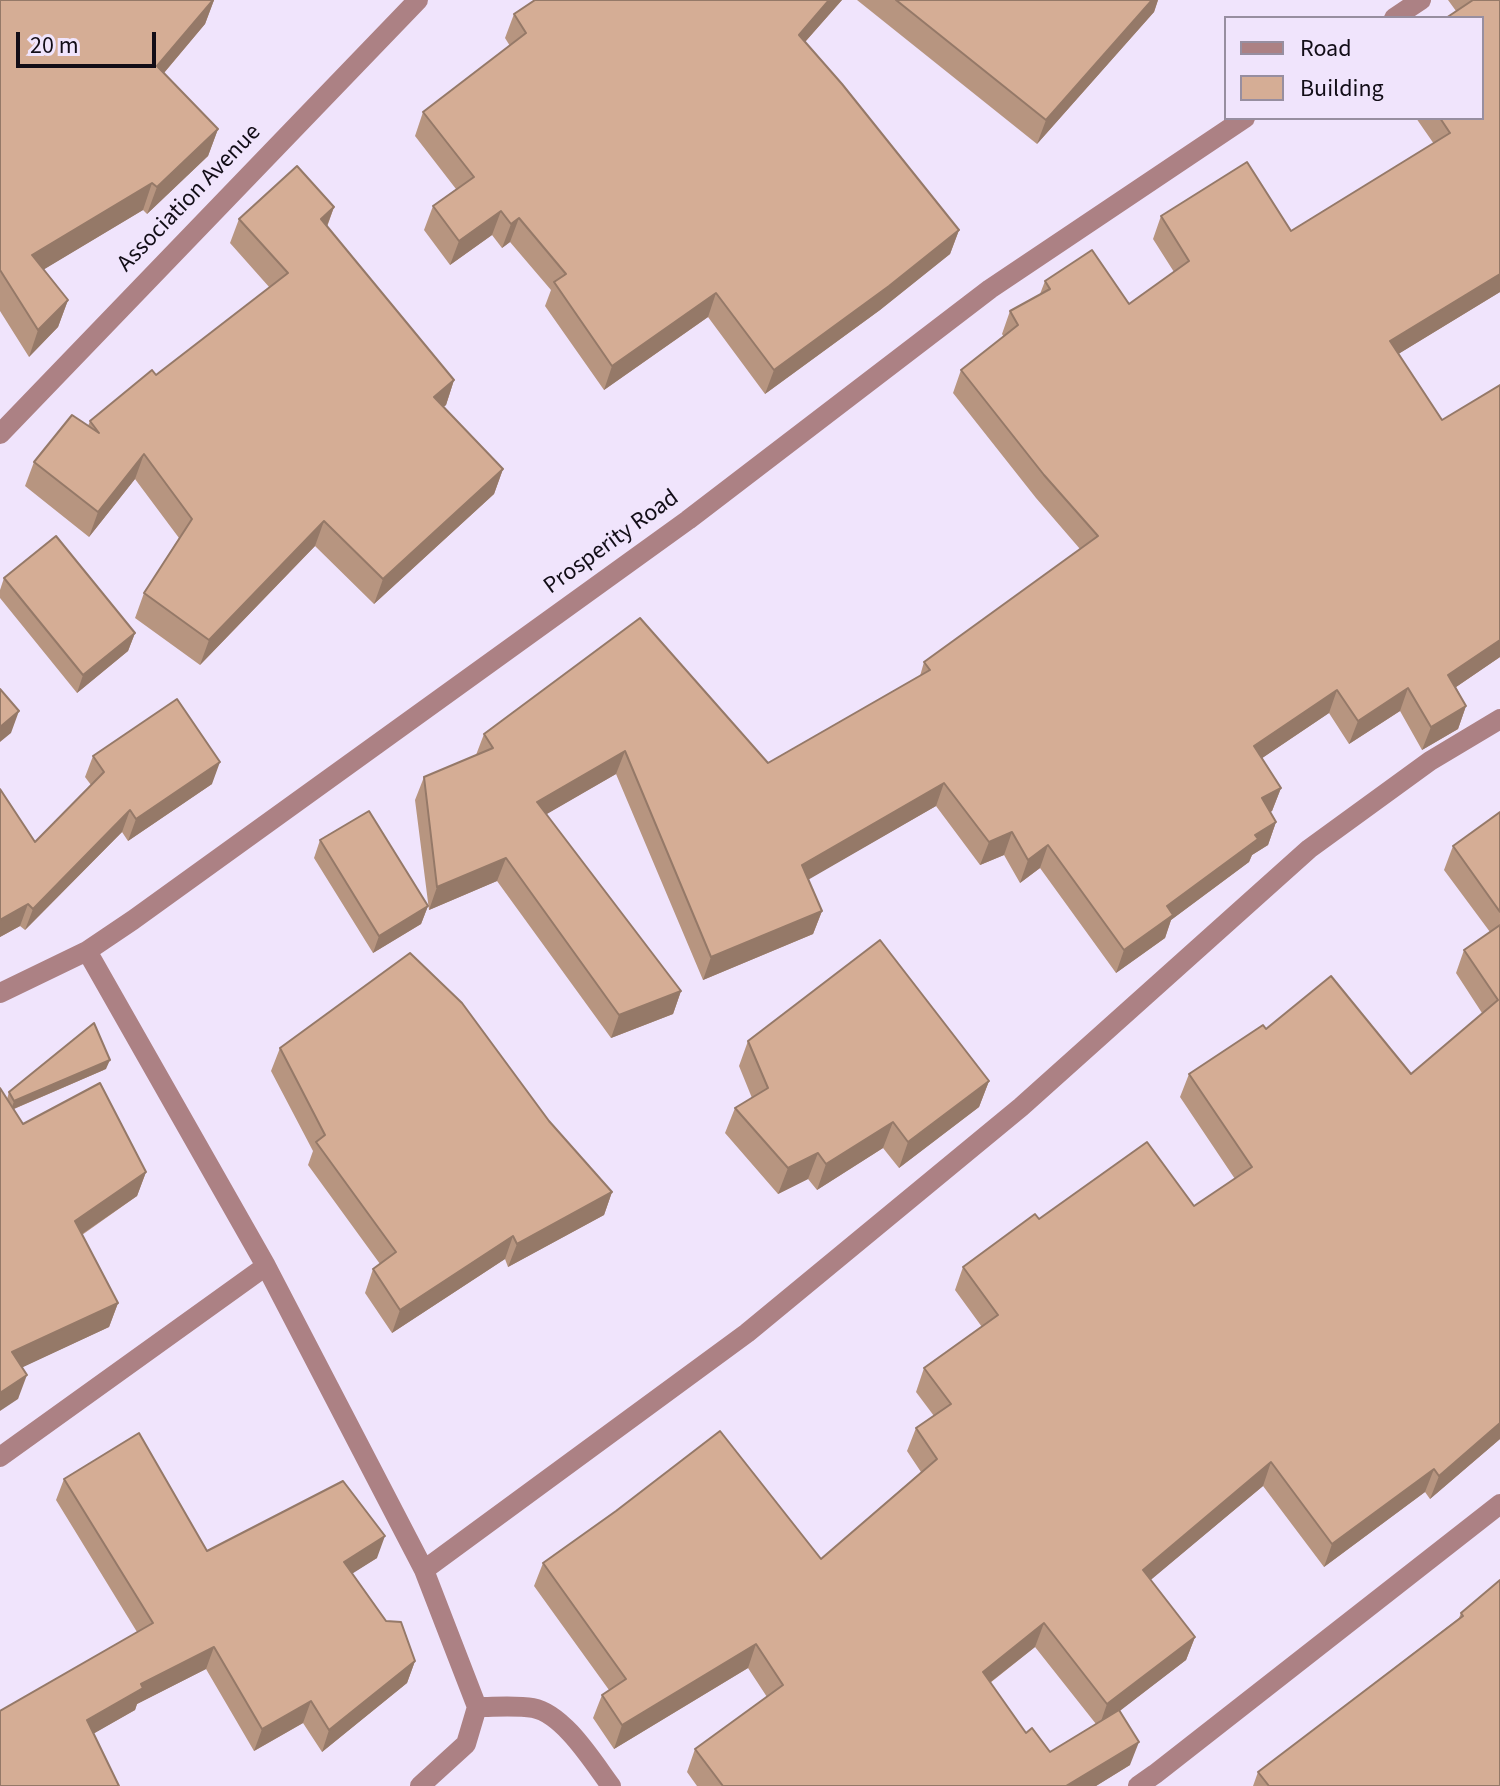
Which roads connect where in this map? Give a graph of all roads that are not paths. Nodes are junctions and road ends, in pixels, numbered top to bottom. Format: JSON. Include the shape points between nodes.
{"nodes":[{"id":1,"x":418,"y":0,"type":"edge"},
{"id":2,"x":1421,"y":0,"type":"edge"},
{"id":3,"x":1397,"y":16,"type":"edge"},
{"id":4,"x":1242,"y":120,"type":"edge"},
{"id":5,"x":0,"y":434,"type":"edge"},
{"id":6,"x":1500,"y":719,"type":"edge"},
{"id":7,"x":87,"y":951,"type":"junction"},
{"id":8,"x":0,"y":993,"type":"edge"},
{"id":9,"x":266,"y":1266,"type":"junction"},
{"id":10,"x":0,"y":1457,"type":"edge"},
{"id":11,"x":1500,"y":1504,"type":"edge"},
{"id":12,"x":424,"y":1570,"type":"junction"},
{"id":13,"x":477,"y":1707,"type":"junction"},
{"id":14,"x":1161,"y":1780,"type":"edge"},
{"id":15,"x":420,"y":1786,"type":"edge"},
{"id":16,"x":611,"y":1786,"type":"edge"},
{"id":17,"x":1138,"y":1786,"type":"edge"}],
"edges":[{"from":1,"to":5,"type":"street","name":"Association Avenue"},
{"from":2,"to":3,"type":"street"},
{"from":4,"to":7,"type":"street","name":"Prosperity Road","via":[[990,289],[688,520]]},
{"from":6,"to":12,"type":"street","via":[[1430,761],[1309,849],[1021,1107],[747,1333]]},
{"from":7,"to":8,"type":"street","name":"Prosperity Road"},
{"from":7,"to":9,"type":"street"},
{"from":9,"to":10,"type":"street"},
{"from":9,"to":12,"type":"street"},
{"from":11,"to":14,"type":"street"},
{"from":12,"to":13,"type":"street"},
{"from":13,"to":15,"type":"street","via":[[466,1744]]},
{"from":13,"to":16,"type":"street","via":[[533,1708],[551,1715]]},
{"from":14,"to":17,"type":"street"}]}
